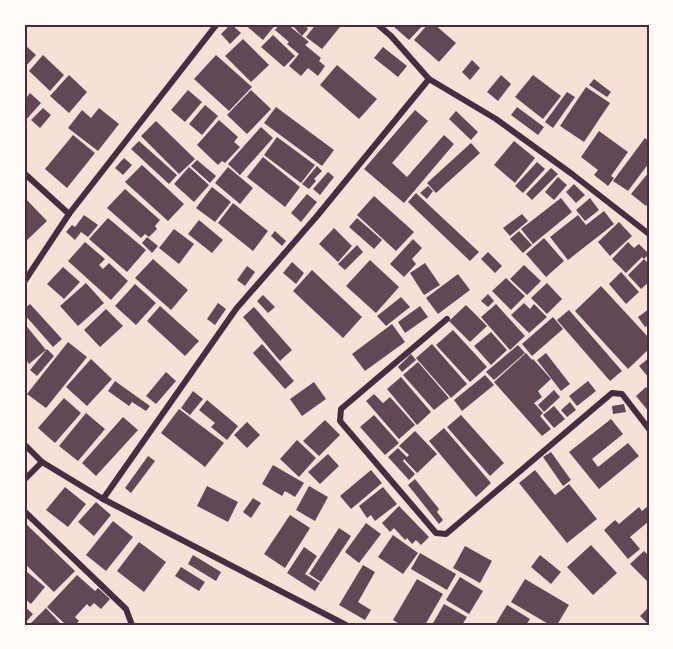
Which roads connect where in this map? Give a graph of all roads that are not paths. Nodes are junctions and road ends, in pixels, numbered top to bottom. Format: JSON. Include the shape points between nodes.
{"nodes":[{"id":1,"x":218,"y":24,"type":"edge"},
{"id":2,"x":377,"y":24,"type":"edge"},
{"id":3,"x":429,"y":79,"type":"junction"},
{"id":4,"x":24,"y":173,"type":"edge"},
{"id":5,"x":69,"y":214,"type":"junction"},
{"id":6,"x":649,"y":234,"type":"edge"},
{"id":7,"x":24,"y":282,"type":"edge"},
{"id":8,"x":447,"y":319,"type":"dead end"},
{"id":9,"x":649,"y":429,"type":"edge"},
{"id":10,"x":24,"y":444,"type":"edge"},
{"id":11,"x":42,"y":462,"type":"junction"},
{"id":12,"x":24,"y":480,"type":"edge"},
{"id":13,"x":103,"y":499,"type":"junction"},
{"id":14,"x":24,"y":511,"type":"edge"},
{"id":15,"x":132,"y":625,"type":"edge"},
{"id":16,"x":346,"y":625,"type":"edge"}],
"edges":[{"from":1,"to":5,"type":"street"},
{"from":2,"to":3,"type":"street"},
{"from":3,"to":6,"type":"street","via":[[496,119]]},
{"from":3,"to":13,"type":"street","via":[[236,309]]},
{"from":4,"to":5,"type":"street"},
{"from":5,"to":7,"type":"street"},
{"from":8,"to":9,"type":"street","via":[[341,409],[340,421],[436,533],[447,534],[612,393],[622,394]]},
{"from":10,"to":11,"type":"street"},
{"from":11,"to":12,"type":"street"},
{"from":11,"to":13,"type":"street"},
{"from":13,"to":16,"type":"street"},
{"from":14,"to":15,"type":"street","via":[[126,609]]}]}
